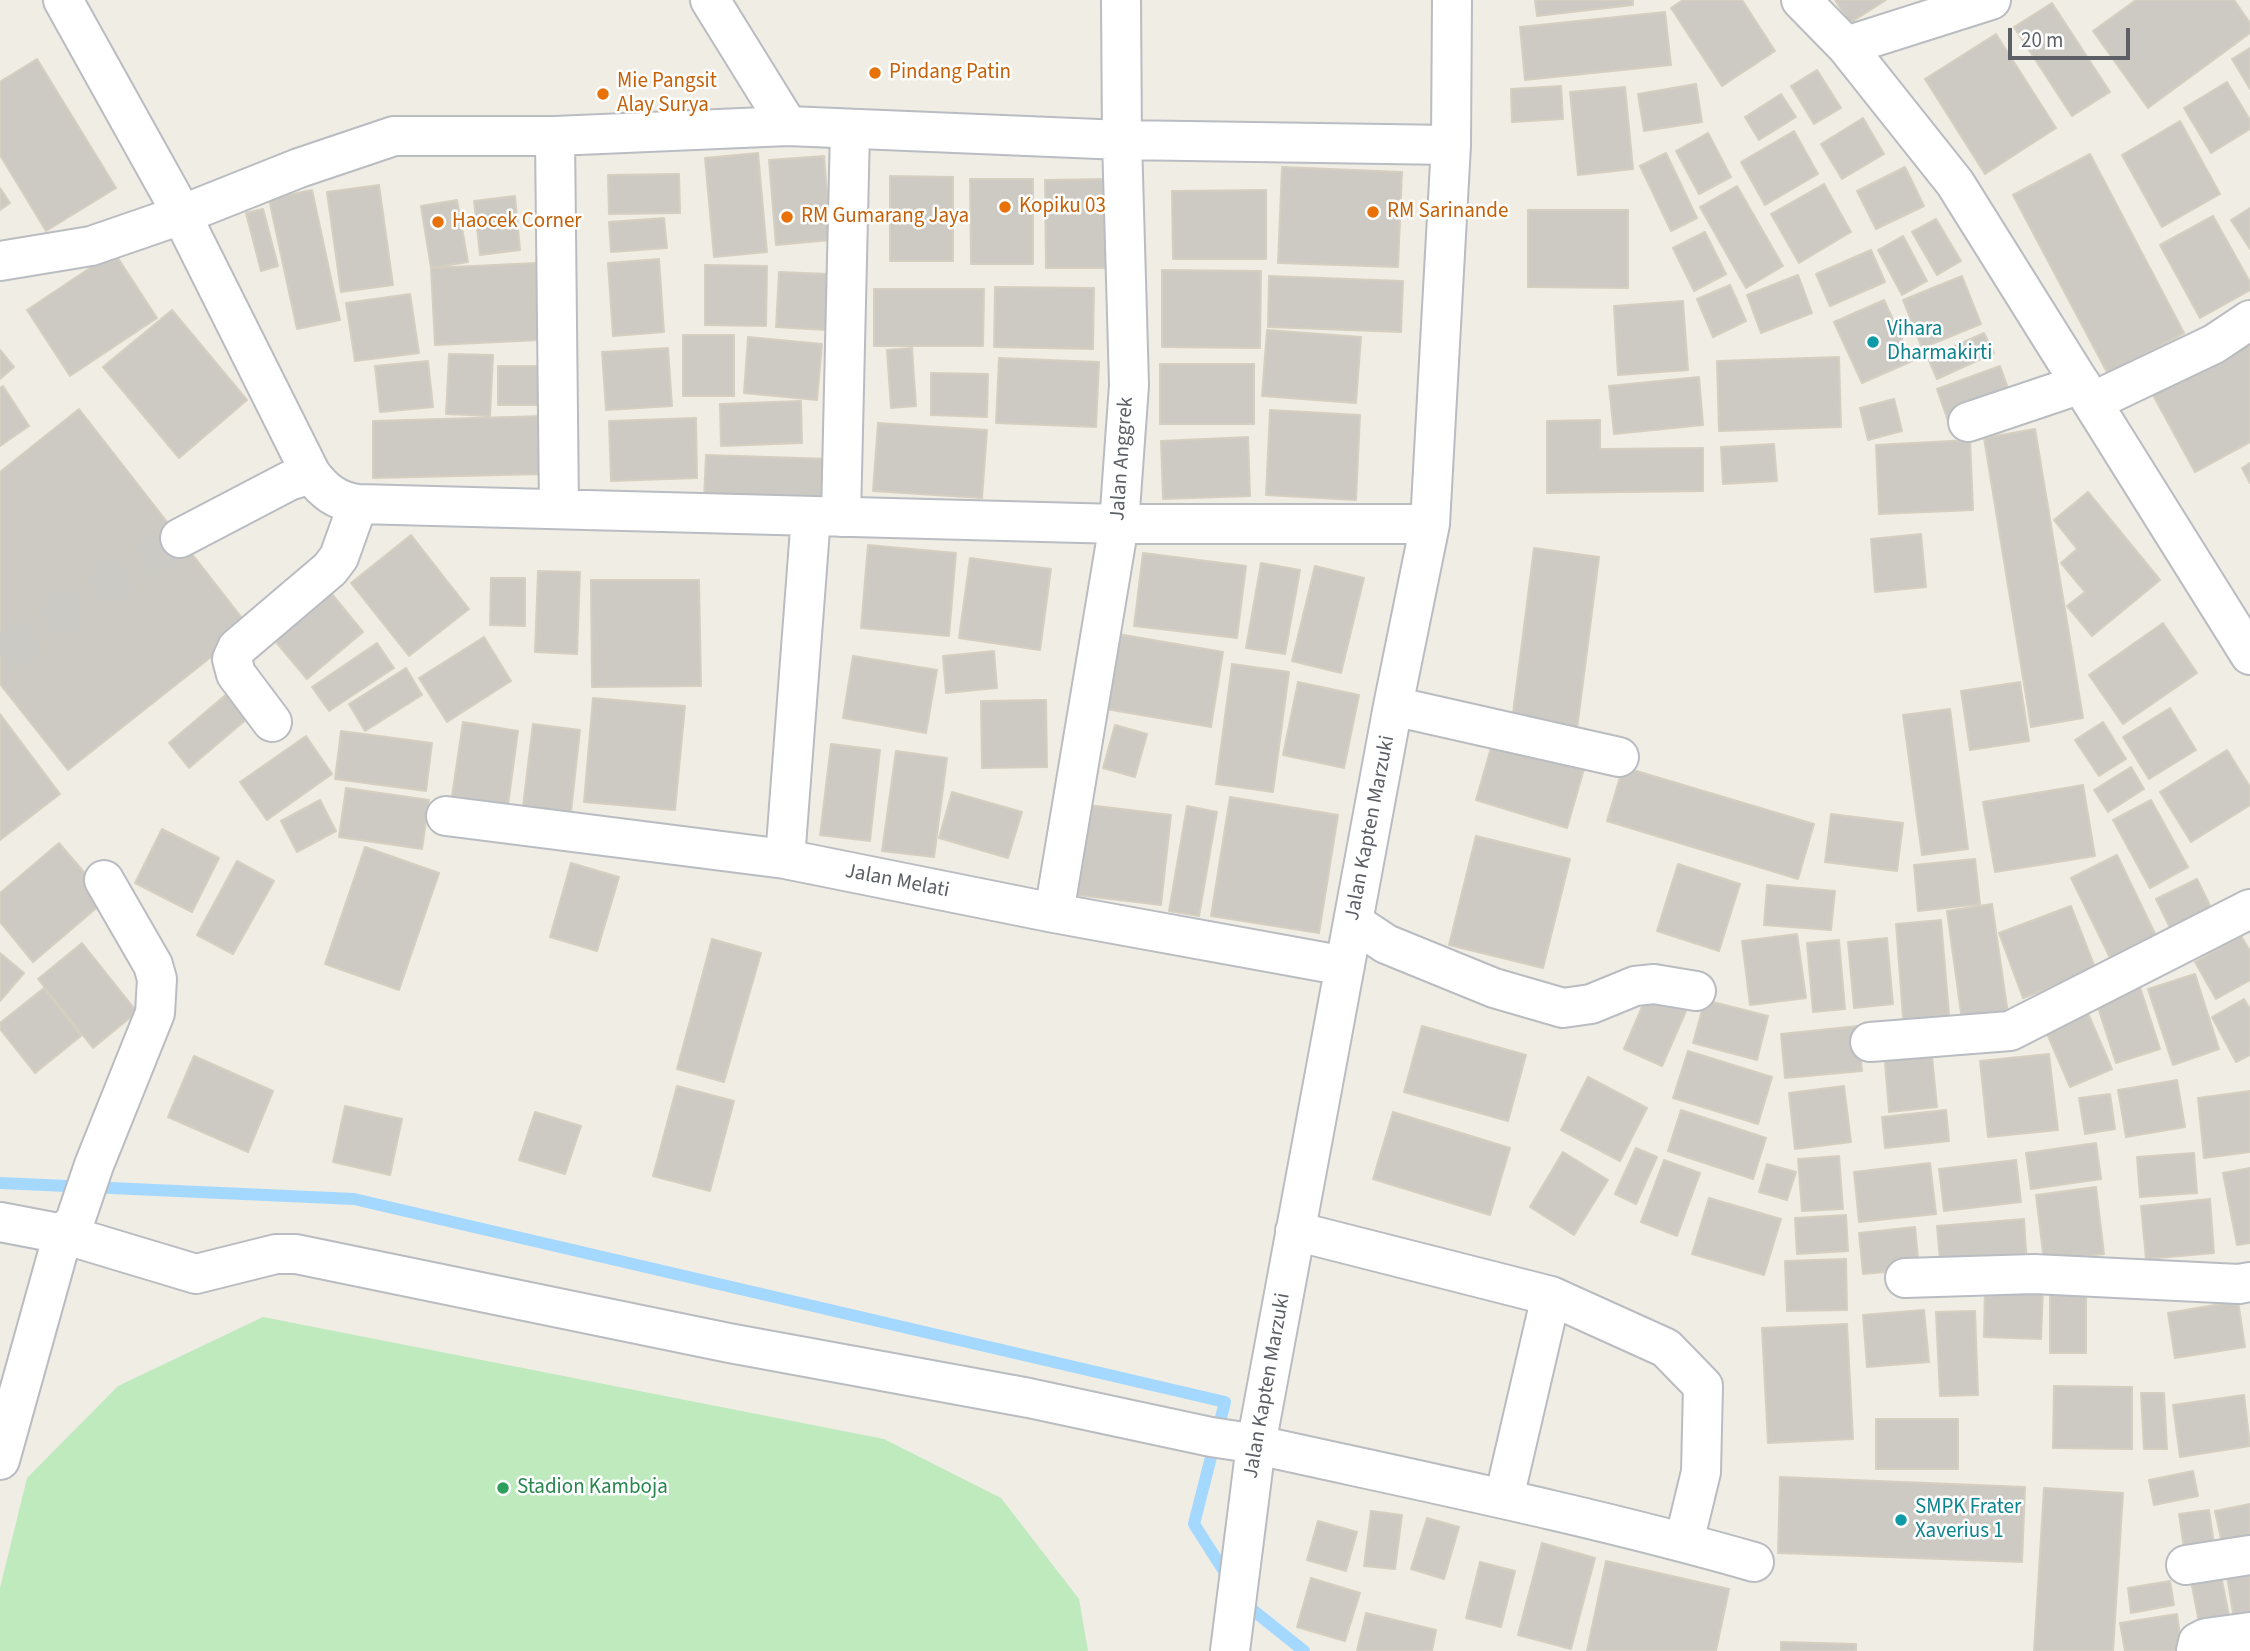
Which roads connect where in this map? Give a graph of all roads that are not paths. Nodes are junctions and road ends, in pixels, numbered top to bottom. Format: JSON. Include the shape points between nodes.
{"nodes":[{"id":1,"x":63,"y":0,"type":"edge"},
{"id":2,"x":710,"y":0,"type":"edge"},
{"id":3,"x":1121,"y":0,"type":"edge"},
{"id":4,"x":1452,"y":0,"type":"edge"},
{"id":5,"x":1801,"y":0,"type":"edge"},
{"id":6,"x":1991,"y":0,"type":"edge"},
{"id":7,"x":1846,"y":46,"type":"junction"},
{"id":8,"x":788,"y":126,"type":"junction"},
{"id":9,"x":850,"y":130,"type":"junction"},
{"id":10,"x":555,"y":136,"type":"junction"},
{"id":11,"x":1122,"y":140,"type":"junction"},
{"id":12,"x":1451,"y":145,"type":"junction"},
{"id":13,"x":181,"y":215,"type":"junction"},
{"id":14,"x":0,"y":261,"type":"edge"},
{"id":15,"x":2250,"y":320,"type":"edge"},
{"id":16,"x":2086,"y":393,"type":"junction"},
{"id":17,"x":1968,"y":422,"type":"dead end"},
{"id":18,"x":311,"y":474,"type":"junction"},
{"id":19,"x":358,"y":503,"type":"junction"},
{"id":20,"x":559,"y":509,"type":"junction"},
{"id":21,"x":826,"y":517,"type":"junction"},
{"id":22,"x":1118,"y":524,"type":"junction"},
{"id":23,"x":1430,"y":524,"type":"junction"},
{"id":24,"x":180,"y":538,"type":"tunnel mouth"},
{"id":25,"x":2250,"y":655,"type":"edge"},
{"id":26,"x":1393,"y":706,"type":"junction"},
{"id":27,"x":272,"y":722,"type":"dead end"},
{"id":28,"x":1619,"y":757,"type":"dead end"},
{"id":29,"x":446,"y":816,"type":"dead end"},
{"id":30,"x":785,"y":859,"type":"junction"},
{"id":31,"x":104,"y":880,"type":"dead end"},
{"id":32,"x":2250,"y":909,"type":"edge"},
{"id":33,"x":1054,"y":913,"type":"junction"},
{"id":34,"x":1353,"y":922,"type":"junction"},
{"id":35,"x":1345,"y":966,"type":"junction"},
{"id":36,"x":1696,"y":991,"type":"dead end"},
{"id":37,"x":1870,"y":1042,"type":"dead end"},
{"id":38,"x":0,"y":1222,"type":"edge"},
{"id":39,"x":69,"y":1228,"type":"junction"},
{"id":40,"x":1295,"y":1231,"type":"junction"},
{"id":41,"x":1905,"y":1278,"type":"dead end"},
{"id":42,"x":2250,"y":1282,"type":"edge"},
{"id":43,"x":1551,"y":1296,"type":"junction"},
{"id":44,"x":1234,"y":1441,"type":"junction"},
{"id":45,"x":0,"y":1460,"type":"edge"},
{"id":46,"x":1504,"y":1498,"type":"junction"},
{"id":47,"x":1684,"y":1542,"type":"junction"},
{"id":48,"x":2250,"y":1555,"type":"edge"},
{"id":49,"x":1754,"y":1562,"type":"dead end"},
{"id":50,"x":2186,"y":1565,"type":"dead end"},
{"id":51,"x":2250,"y":1632,"type":"edge"},
{"id":52,"x":1238,"y":1638,"type":"edge"},
{"id":53,"x":2196,"y":1651,"type":"edge"}],
"edges":[{"from":1,"to":13,"type":"street"},
{"from":2,"to":8,"type":"street"},
{"from":3,"to":11,"type":"street","name":"Jalan Anggrek"},
{"from":4,"to":12,"type":"street","name":"Jalan Kapten Marzuki"},
{"from":5,"to":7,"type":"street"},
{"from":6,"to":7,"type":"street"},
{"from":7,"to":16,"type":"street","via":[[1955,183]]},
{"from":8,"to":9,"type":"street"},
{"from":8,"to":10,"type":"street"},
{"from":9,"to":11,"type":"street"},
{"from":9,"to":21,"type":"street"},
{"from":10,"to":13,"type":"street","via":[[394,136]]},
{"from":10,"to":20,"type":"street"},
{"from":11,"to":12,"type":"street"},
{"from":11,"to":22,"type":"street","name":"Jalan Anggrek","via":[[1129,385]]},
{"from":12,"to":23,"type":"street","name":"Jalan Kapten Marzuki"},
{"from":13,"to":14,"type":"street","via":[[91,246]]},
{"from":13,"to":18,"type":"street"},
{"from":15,"to":16,"type":"street","via":[[2214,344]]},
{"from":16,"to":17,"type":"street"},
{"from":16,"to":25,"type":"street"},
{"from":18,"to":19,"type":"street","via":[[324,491]]},
{"from":18,"to":24,"type":"street"},
{"from":19,"to":20,"type":"street"},
{"from":19,"to":27,"type":"street","via":[[340,556],[330,569],[237,648],[232,659],[236,674]]},
{"from":20,"to":21,"type":"street"},
{"from":21,"to":22,"type":"street"},
{"from":21,"to":30,"type":"street"},
{"from":22,"to":23,"type":"street"},
{"from":22,"to":33,"type":"street","name":"Jalan Anggrek"},
{"from":23,"to":26,"type":"street","name":"Jalan Kapten Marzuki"},
{"from":26,"to":28,"type":"street"},
{"from":26,"to":34,"type":"street","name":"Jalan Kapten Marzuki"},
{"from":29,"to":30,"type":"street","name":"Jalan Melati"},
{"from":30,"to":33,"type":"street","name":"Jalan Melati"},
{"from":31,"to":39,"type":"street","via":[[153,965],[158,996],[148,1035]]},
{"from":32,"to":37,"type":"street","via":[[2010,1031]]},
{"from":33,"to":35,"type":"street","name":"Jalan Melati"},
{"from":34,"to":35,"type":"street","name":"Jalan Kapten Marzuki"},
{"from":34,"to":36,"type":"street","via":[[1386,944],[1494,988],[1563,1008],[1591,1004],[1635,986],[1654,984]]},
{"from":35,"to":40,"type":"street","name":"Jalan Kapten Marzuki"},
{"from":38,"to":39,"type":"street"},
{"from":39,"to":44,"type":"street","via":[[196,1274],[276,1254],[296,1254]]},
{"from":39,"to":45,"type":"street"},
{"from":40,"to":43,"type":"street"},
{"from":40,"to":44,"type":"street","name":"Jalan Kapten Marzuki"},
{"from":41,"to":42,"type":"street","via":[[2034,1274]]},
{"from":43,"to":46,"type":"street"},
{"from":43,"to":47,"type":"street","via":[[1666,1348],[1703,1386],[1701,1472]]},
{"from":44,"to":46,"type":"street"},
{"from":44,"to":52,"type":"street","name":"Jalan Kapten Marzuki"},
{"from":46,"to":47,"type":"street"},
{"from":47,"to":49,"type":"street"},
{"from":48,"to":50,"type":"street"},
{"from":51,"to":53,"type":"street","via":[[2206,1638]]}]}
